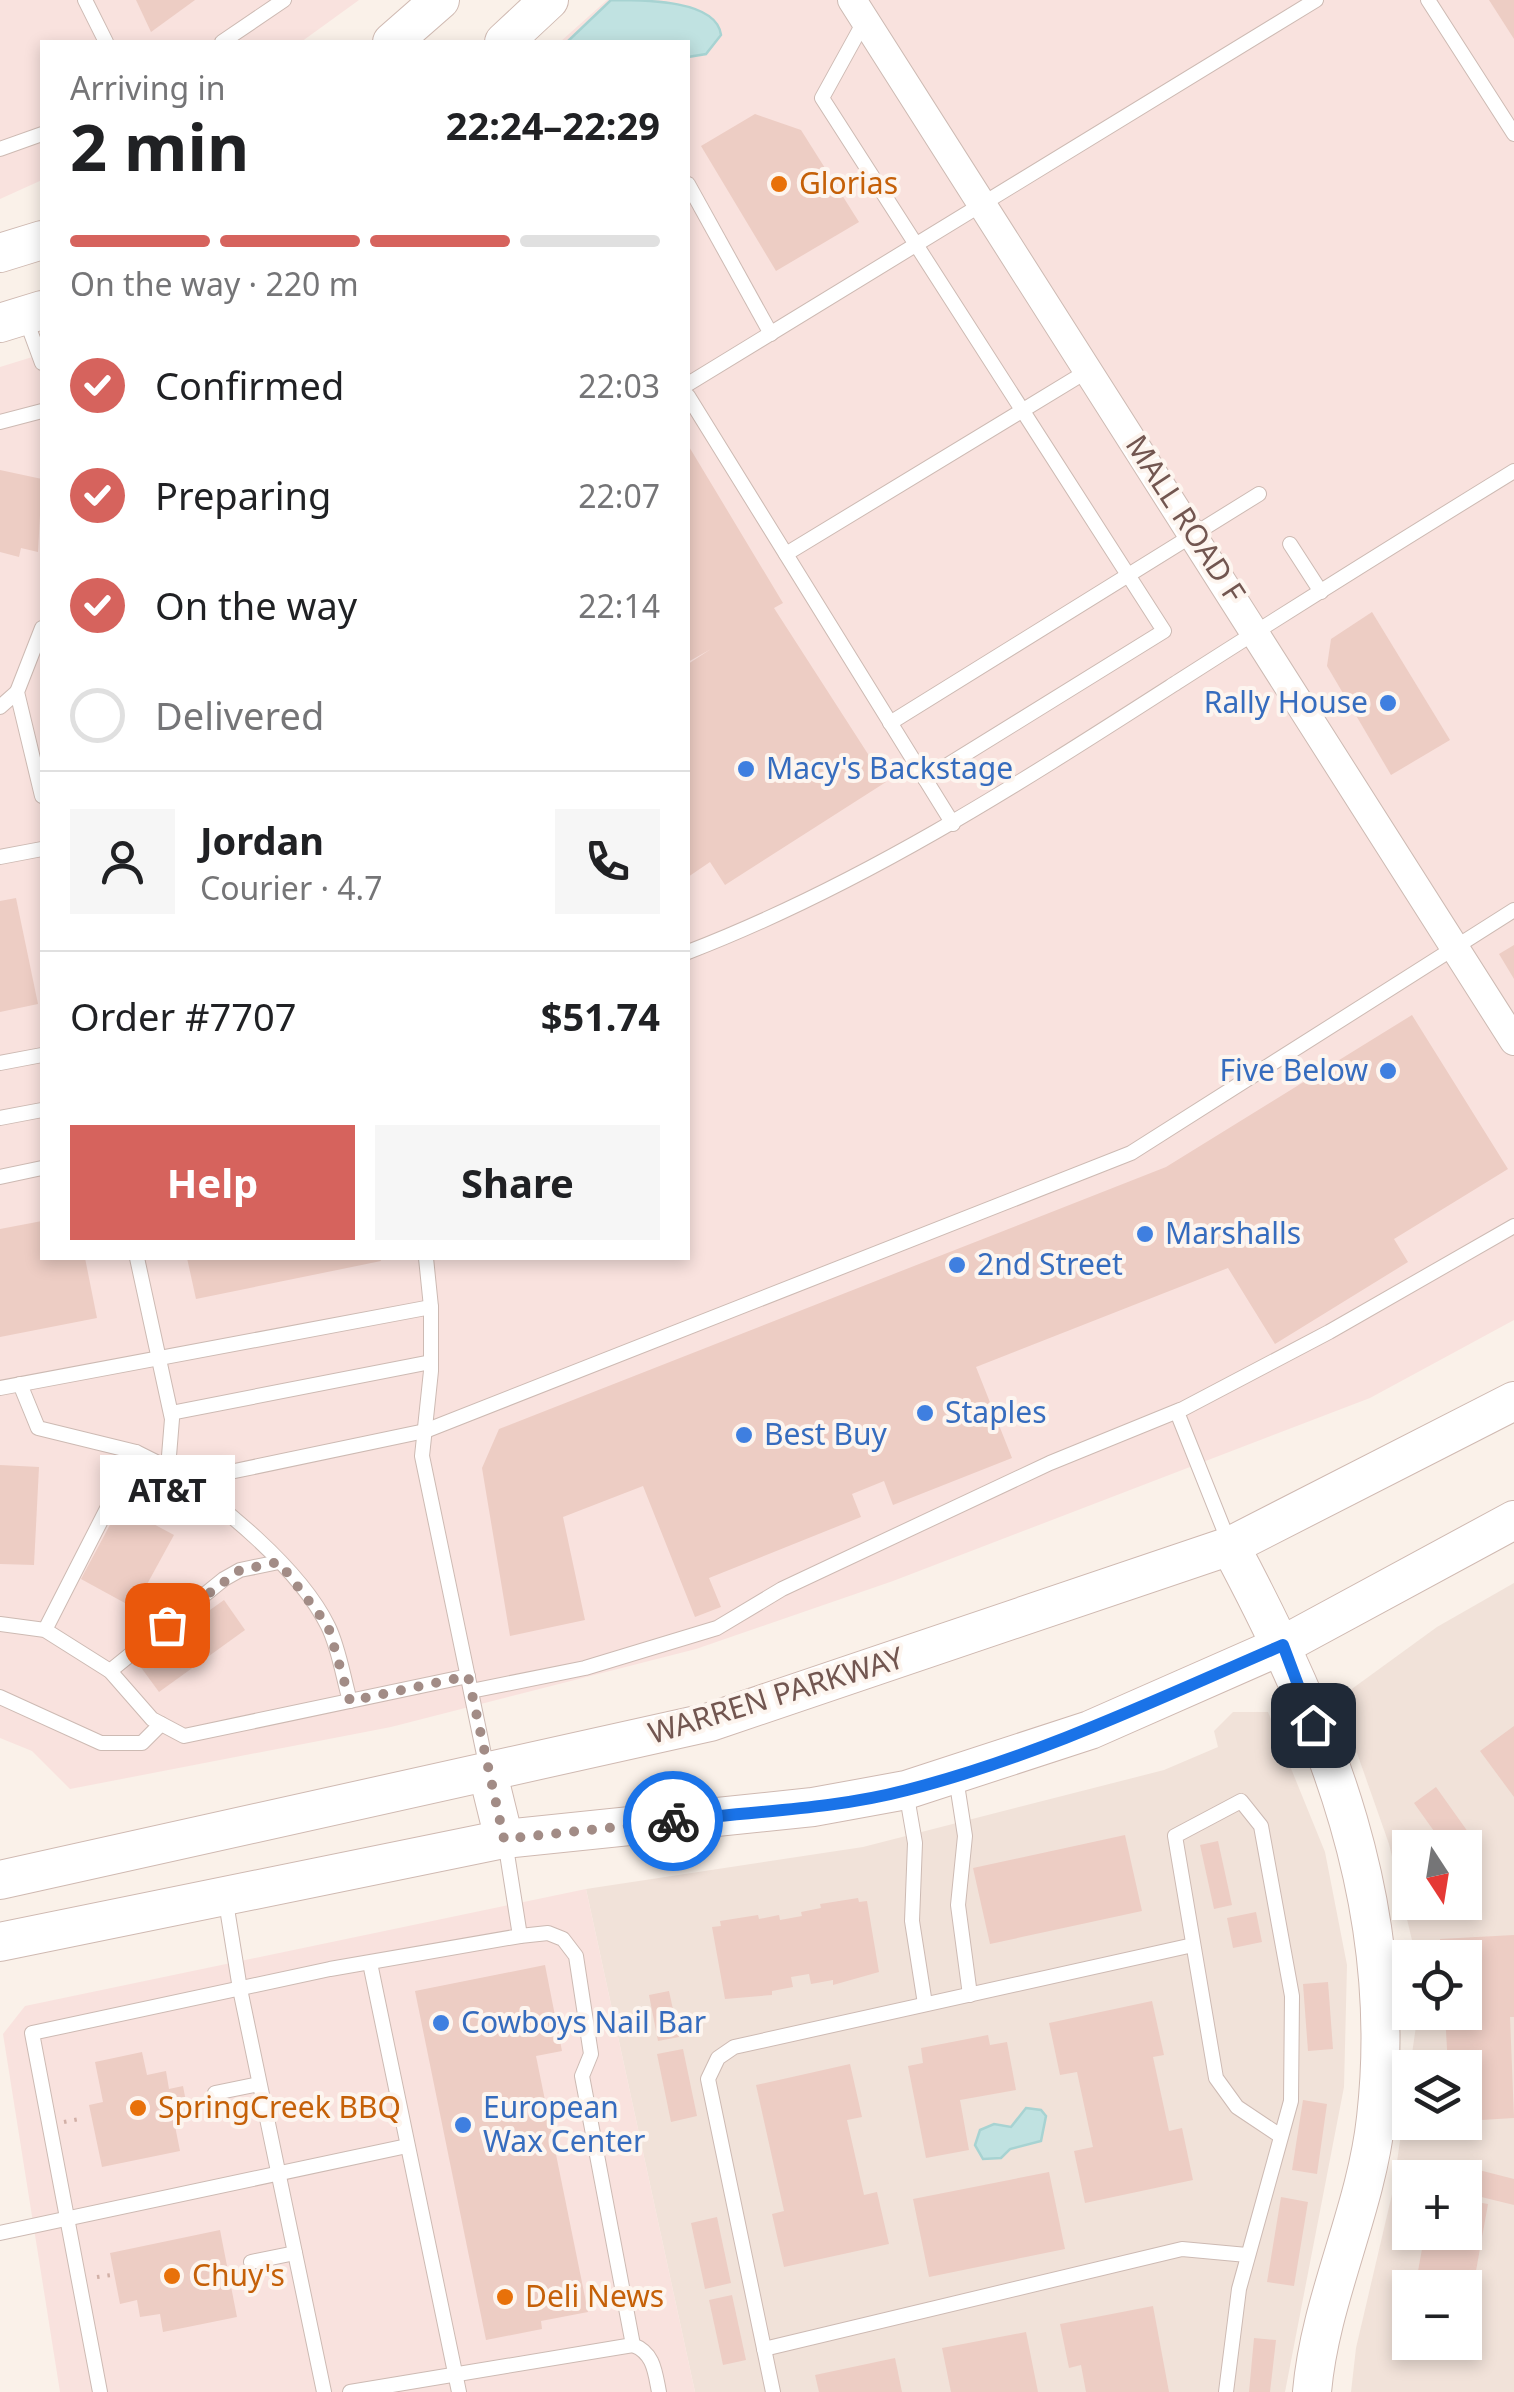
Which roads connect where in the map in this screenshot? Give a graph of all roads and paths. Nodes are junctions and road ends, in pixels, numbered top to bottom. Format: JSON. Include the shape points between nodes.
{"nodes":[{"id":1,"x":85,"y":0,"type":"edge"},
{"id":2,"x":284,"y":0,"type":"edge"},
{"id":3,"x":440,"y":0,"type":"edge"},
{"id":4,"x":549,"y":0,"type":"edge"},
{"id":5,"x":1316,"y":0,"type":"edge"},
{"id":6,"x":1428,"y":0,"type":"edge"},
{"id":7,"x":859,"y":10,"type":"edge"},
{"id":8,"x":105,"y":40,"type":"edge"},
{"id":9,"x":225,"y":40,"type":"edge"},
{"id":10,"x":394,"y":40,"type":"edge"},
{"id":11,"x":506,"y":40,"type":"edge"},
{"id":12,"x":1514,"y":134,"type":"edge"},
{"id":13,"x":40,"y":135,"type":"edge"},
{"id":14,"x":0,"y":149,"type":"edge"},
{"id":15,"x":690,"y":188,"type":"edge"},
{"id":16,"x":983,"y":204,"type":"junction"},
{"id":17,"x":40,"y":241,"type":"edge"},
{"id":18,"x":919,"y":243,"type":"junction"},
{"id":19,"x":0,"y":253,"type":"edge"},
{"id":20,"x":22,"y":317,"type":"edge"},
{"id":21,"x":771,"y":334,"type":"junction"},
{"id":22,"x":40,"y":358,"type":"edge"},
{"id":23,"x":1089,"y":370,"type":"junction"},
{"id":24,"x":690,"y":383,"type":"edge"},
{"id":25,"x":690,"y":399,"type":"edge"},
{"id":26,"x":40,"y":412,"type":"edge"},
{"id":27,"x":1020,"y":412,"type":"junction"},
{"id":28,"x":0,"y":422,"type":"edge"},
{"id":29,"x":1514,"y":470,"type":"edge"},
{"id":30,"x":1259,"y":494,"type":"dead end"},
{"id":31,"x":1194,"y":534,"type":"junction"},
{"id":32,"x":1290,"y":544,"type":"dead end"},
{"id":33,"x":786,"y":554,"type":"junction"},
{"id":34,"x":1126,"y":576,"type":"junction"},
{"id":35,"x":1320,"y":592,"type":"junction"},
{"id":36,"x":1257,"y":632,"type":"junction"},
{"id":37,"x":40,"y":633,"type":"edge"},
{"id":38,"x":18,"y":692,"type":"junction"},
{"id":39,"x":0,"y":707,"type":"edge"},
{"id":40,"x":890,"y":722,"type":"junction"},
{"id":41,"x":925,"y":779,"type":"junction"},
{"id":42,"x":40,"y":787,"type":"edge"},
{"id":43,"x":953,"y":824,"type":"junction"},
{"id":44,"x":40,"y":849,"type":"edge"},
{"id":45,"x":0,"y":857,"type":"edge"},
{"id":46,"x":1514,"y":910,"type":"edge"},
{"id":47,"x":1454,"y":946,"type":"junction"},
{"id":48,"x":690,"y":951,"type":"edge"},
{"id":49,"x":1514,"y":1041,"type":"edge"},
{"id":50,"x":40,"y":1056,"type":"edge"},
{"id":51,"x":0,"y":1063,"type":"edge"},
{"id":52,"x":40,"y":1110,"type":"edge"},
{"id":53,"x":0,"y":1118,"type":"edge"},
{"id":54,"x":40,"y":1168,"type":"edge"},
{"id":55,"x":0,"y":1177,"type":"edge"},
{"id":56,"x":1514,"y":1226,"type":"edge"},
{"id":57,"x":137,"y":1260,"type":"edge"},
{"id":58,"x":426,"y":1260,"type":"edge"},
{"id":59,"x":431,"y":1307,"type":"junction"},
{"id":60,"x":157,"y":1357,"type":"junction"},
{"id":61,"x":430,"y":1362,"type":"junction"},
{"id":62,"x":20,"y":1384,"type":"junction"},
{"id":63,"x":0,"y":1388,"type":"edge"},
{"id":64,"x":1514,"y":1401,"type":"edge"},
{"id":65,"x":1180,"y":1410,"type":"junction"},
{"id":66,"x":170,"y":1413,"type":"junction"},
{"id":67,"x":424,"y":1431,"type":"junction"},
{"id":68,"x":136,"y":1452,"type":"junction"},
{"id":69,"x":168,"y":1468,"type":"junction"},
{"id":70,"x":206,"y":1494,"type":"junction"},
{"id":71,"x":1514,"y":1520,"type":"edge"},
{"id":72,"x":1230,"y":1546,"type":"junction"},
{"id":73,"x":279,"y":1562,"type":"junction"},
{"id":74,"x":0,"y":1624,"type":"edge"},
{"id":75,"x":45,"y":1630,"type":"junction"},
{"id":76,"x":1283,"y":1645,"type":"junction"},
{"id":77,"x":110,"y":1671,"type":"junction"},
{"id":78,"x":470,"y":1683,"type":"junction"},
{"id":79,"x":0,"y":1697,"type":"edge"},
{"id":80,"x":350,"y":1701,"type":"junction"},
{"id":81,"x":161,"y":1724,"type":"junction"},
{"id":82,"x":488,"y":1774,"type":"junction"},
{"id":83,"x":956,"y":1775,"type":"junction"},
{"id":84,"x":906,"y":1790,"type":"junction"},
{"id":85,"x":504,"y":1839,"type":"junction"},
{"id":86,"x":0,"y":1880,"type":"edge"},
{"id":87,"x":225,"y":1895,"type":"junction"},
{"id":88,"x":520,"y":1936,"type":"junction"},
{"id":89,"x":0,"y":1942,"type":"edge"},
{"id":90,"x":1192,"y":1945,"type":"junction"},
{"id":91,"x":370,"y":1963,"type":"junction"},
{"id":92,"x":240,"y":1988,"type":"junction"},
{"id":93,"x":970,"y":1995,"type":"junction"},
{"id":94,"x":925,"y":2004,"type":"junction"},
{"id":95,"x":259,"y":2084,"type":"junction"},
{"id":96,"x":215,"y":2093,"type":"dead end"},
{"id":97,"x":79,"y":2119,"type":"dead end"},
{"id":98,"x":60,"y":2123,"type":"dead end"},
{"id":99,"x":1279,"y":2135,"type":"junction"},
{"id":100,"x":407,"y":2146,"type":"junction"},
{"id":101,"x":278,"y":2173,"type":"junction"},
{"id":102,"x":67,"y":2217,"type":"junction"},
{"id":103,"x":0,"y":2233,"type":"edge"},
{"id":104,"x":295,"y":2254,"type":"junction"},
{"id":105,"x":1247,"y":2255,"type":"junction"},
{"id":106,"x":251,"y":2262,"type":"dead end"},
{"id":107,"x":111,"y":2275,"type":"dead end"},
{"id":108,"x":92,"y":2278,"type":"dead end"},
{"id":109,"x":634,"y":2345,"type":"junction"},
{"id":110,"x":764,"y":2348,"type":"junction"},
{"id":111,"x":458,"y":2385,"type":"edge"},
{"id":112,"x":100,"y":2392,"type":"edge"},
{"id":113,"x":324,"y":2392,"type":"edge"},
{"id":114,"x":350,"y":2392,"type":"edge"},
{"id":115,"x":660,"y":2392,"type":"edge"},
{"id":116,"x":773,"y":2392,"type":"edge"},
{"id":117,"x":1226,"y":2392,"type":"edge"},
{"id":118,"x":1312,"y":2392,"type":"edge"}],
"edges":[{"from":1,"to":8,"type":"lane"},
{"from":2,"to":9,"type":"lane"},
{"from":3,"to":10,"type":"main road"},
{"from":4,"to":11,"type":"main road"},
{"from":5,"to":16,"type":"lane"},
{"from":6,"to":12,"type":"lane"},
{"from":7,"to":16,"type":"street","name":"MALL ROAD F"},
{"from":7,"to":18,"type":"lane","via":[[822,98]]},
{"from":13,"to":14,"type":"lane"},
{"from":15,"to":21,"type":"lane"},
{"from":16,"to":18,"type":"lane"},
{"from":16,"to":23,"type":"street","name":"MALL ROAD F"},
{"from":17,"to":19,"type":"main road"},
{"from":18,"to":21,"type":"lane"},
{"from":18,"to":27,"type":"lane"},
{"from":20,"to":22,"type":"lane"},
{"from":21,"to":24,"type":"lane"},
{"from":23,"to":27,"type":"lane"},
{"from":23,"to":31,"type":"street","name":"MALL ROAD F"},
{"from":25,"to":33,"type":"lane"},
{"from":26,"to":28,"type":"lane"},
{"from":27,"to":33,"type":"lane"},
{"from":27,"to":34,"type":"lane"},
{"from":29,"to":35,"type":"lane"},
{"from":30,"to":31,"type":"lane"},
{"from":31,"to":34,"type":"lane"},
{"from":31,"to":36,"type":"street","name":"MALL ROAD F"},
{"from":32,"to":35,"type":"lane"},
{"from":33,"to":40,"type":"lane"},
{"from":34,"to":40,"type":"lane"},
{"from":34,"to":41,"type":"lane","via":[[1164,631]]},
{"from":35,"to":36,"type":"lane"},
{"from":36,"to":43,"type":"lane"},
{"from":36,"to":47,"type":"street","name":"MALL ROAD F"},
{"from":37,"to":38,"type":"lane"},
{"from":38,"to":39,"type":"lane"},
{"from":38,"to":42,"type":"lane"},
{"from":40,"to":41,"type":"lane"},
{"from":41,"to":43,"type":"lane"},
{"from":43,"to":48,"type":"lane","via":[[770,920]]},
{"from":44,"to":45,"type":"lane"},
{"from":46,"to":47,"type":"lane"},
{"from":47,"to":49,"type":"street","name":"MALL ROAD F"},
{"from":47,"to":67,"type":"lane","via":[[1131,1153]]},
{"from":50,"to":51,"type":"lane"},
{"from":52,"to":53,"type":"lane"},
{"from":54,"to":55,"type":"lane"},
{"from":56,"to":65,"type":"lane"},
{"from":57,"to":60,"type":"lane"},
{"from":58,"to":59,"type":"lane"},
{"from":59,"to":60,"type":"lane"},
{"from":59,"to":61,"type":"lane"},
{"from":60,"to":62,"type":"lane"},
{"from":60,"to":66,"type":"lane"},
{"from":61,"to":66,"type":"lane"},
{"from":61,"to":67,"type":"lane"},
{"from":62,"to":63,"type":"lane"},
{"from":62,"to":68,"type":"lane","via":[[38,1428]]},
{"from":64,"to":72,"type":"main road","name":"WARREN PARKWAY"},
{"from":65,"to":72,"type":"lane"},
{"from":65,"to":78,"type":"lane","via":[[1050,1462],[800,1580],[717,1628],[585,1668]]},
{"from":66,"to":69,"type":"lane"},
{"from":67,"to":70,"type":"lane","via":[[230,1472]]},
{"from":67,"to":78,"type":"lane","via":[[422,1456]]},
{"from":68,"to":69,"type":"lane"},
{"from":68,"to":75,"type":"lane"},
{"from":69,"to":70,"type":"lane"},
{"from":70,"to":73,"type":"lane"},
{"from":71,"to":76,"type":"main road"},
{"from":72,"to":76,"type":"main road"},
{"from":72,"to":82,"type":"main road","name":"WARREN PARKWAY","via":[[710,1722]]},
{"from":73,"to":77,"type":"lane","via":[[224,1579]]},
{"from":73,"to":80,"type":"lane","via":[[328,1626]]},
{"from":74,"to":75,"type":"lane"},
{"from":75,"to":77,"type":"lane"},
{"from":76,"to":83,"type":"main road","via":[[1090,1730]]},
{"from":76,"to":118,"type":"main road","via":[[1348,1816],[1375,1920],[1381,2009],[1376,2120]]},
{"from":77,"to":81,"type":"lane"},
{"from":78,"to":80,"type":"lane"},
{"from":78,"to":82,"type":"lane"},
{"from":79,"to":81,"type":"lane","via":[[101,1743],[142,1743]]},
{"from":80,"to":81,"type":"lane","via":[[184,1736]]},
{"from":82,"to":85,"type":"main road"},
{"from":82,"to":86,"type":"main road","name":"WARREN PARKWAY"},
{"from":83,"to":84,"type":"main road"},
{"from":83,"to":93,"type":"lane","via":[[965,1836],[958,1905]]},
{"from":84,"to":85,"type":"main road","via":[[813,1807]]},
{"from":84,"to":94,"type":"lane","via":[[915,1843],[912,1921]]},
{"from":85,"to":87,"type":"main road"},
{"from":85,"to":88,"type":"lane"},
{"from":87,"to":89,"type":"main road"},
{"from":87,"to":92,"type":"lane"},
{"from":88,"to":91,"type":"lane"},
{"from":88,"to":109,"type":"lane","via":[[548,1933],[576,1956],[591,2054],[582,2076]]},
{"from":90,"to":93,"type":"lane"},
{"from":90,"to":99,"type":"lane","via":[[1216,2078],[1237,2107]]},
{"from":90,"to":99,"type":"lane","via":[[1175,1836],[1241,1801],[1261,1826],[1292,1996],[1292,2101]]},
{"from":91,"to":92,"type":"lane"},
{"from":91,"to":100,"type":"lane"},
{"from":92,"to":95,"type":"lane"},
{"from":92,"to":102,"type":"lane","via":[[32,2033]]},
{"from":93,"to":94,"type":"lane"},
{"from":94,"to":110,"type":"lane","via":[[734,2047],[712,2067],[708,2079]]},
{"from":95,"to":96,"type":"lane"},
{"from":95,"to":101,"type":"lane"},
{"from":97,"to":98,"type":"path"},
{"from":99,"to":105,"type":"lane"},
{"from":100,"to":101,"type":"lane"},
{"from":100,"to":111,"type":"lane"},
{"from":101,"to":102,"type":"lane"},
{"from":101,"to":104,"type":"lane"},
{"from":102,"to":103,"type":"lane"},
{"from":102,"to":112,"type":"lane"},
{"from":104,"to":106,"type":"lane"},
{"from":104,"to":113,"type":"lane"},
{"from":105,"to":110,"type":"lane","via":[[1182,2250]]},
{"from":105,"to":117,"type":"lane"},
{"from":107,"to":108,"type":"path"},
{"from":109,"to":111,"type":"lane"},
{"from":109,"to":115,"type":"lane","via":[[653,2362]]},
{"from":110,"to":116,"type":"lane"},
{"from":111,"to":114,"type":"lane"}]}
